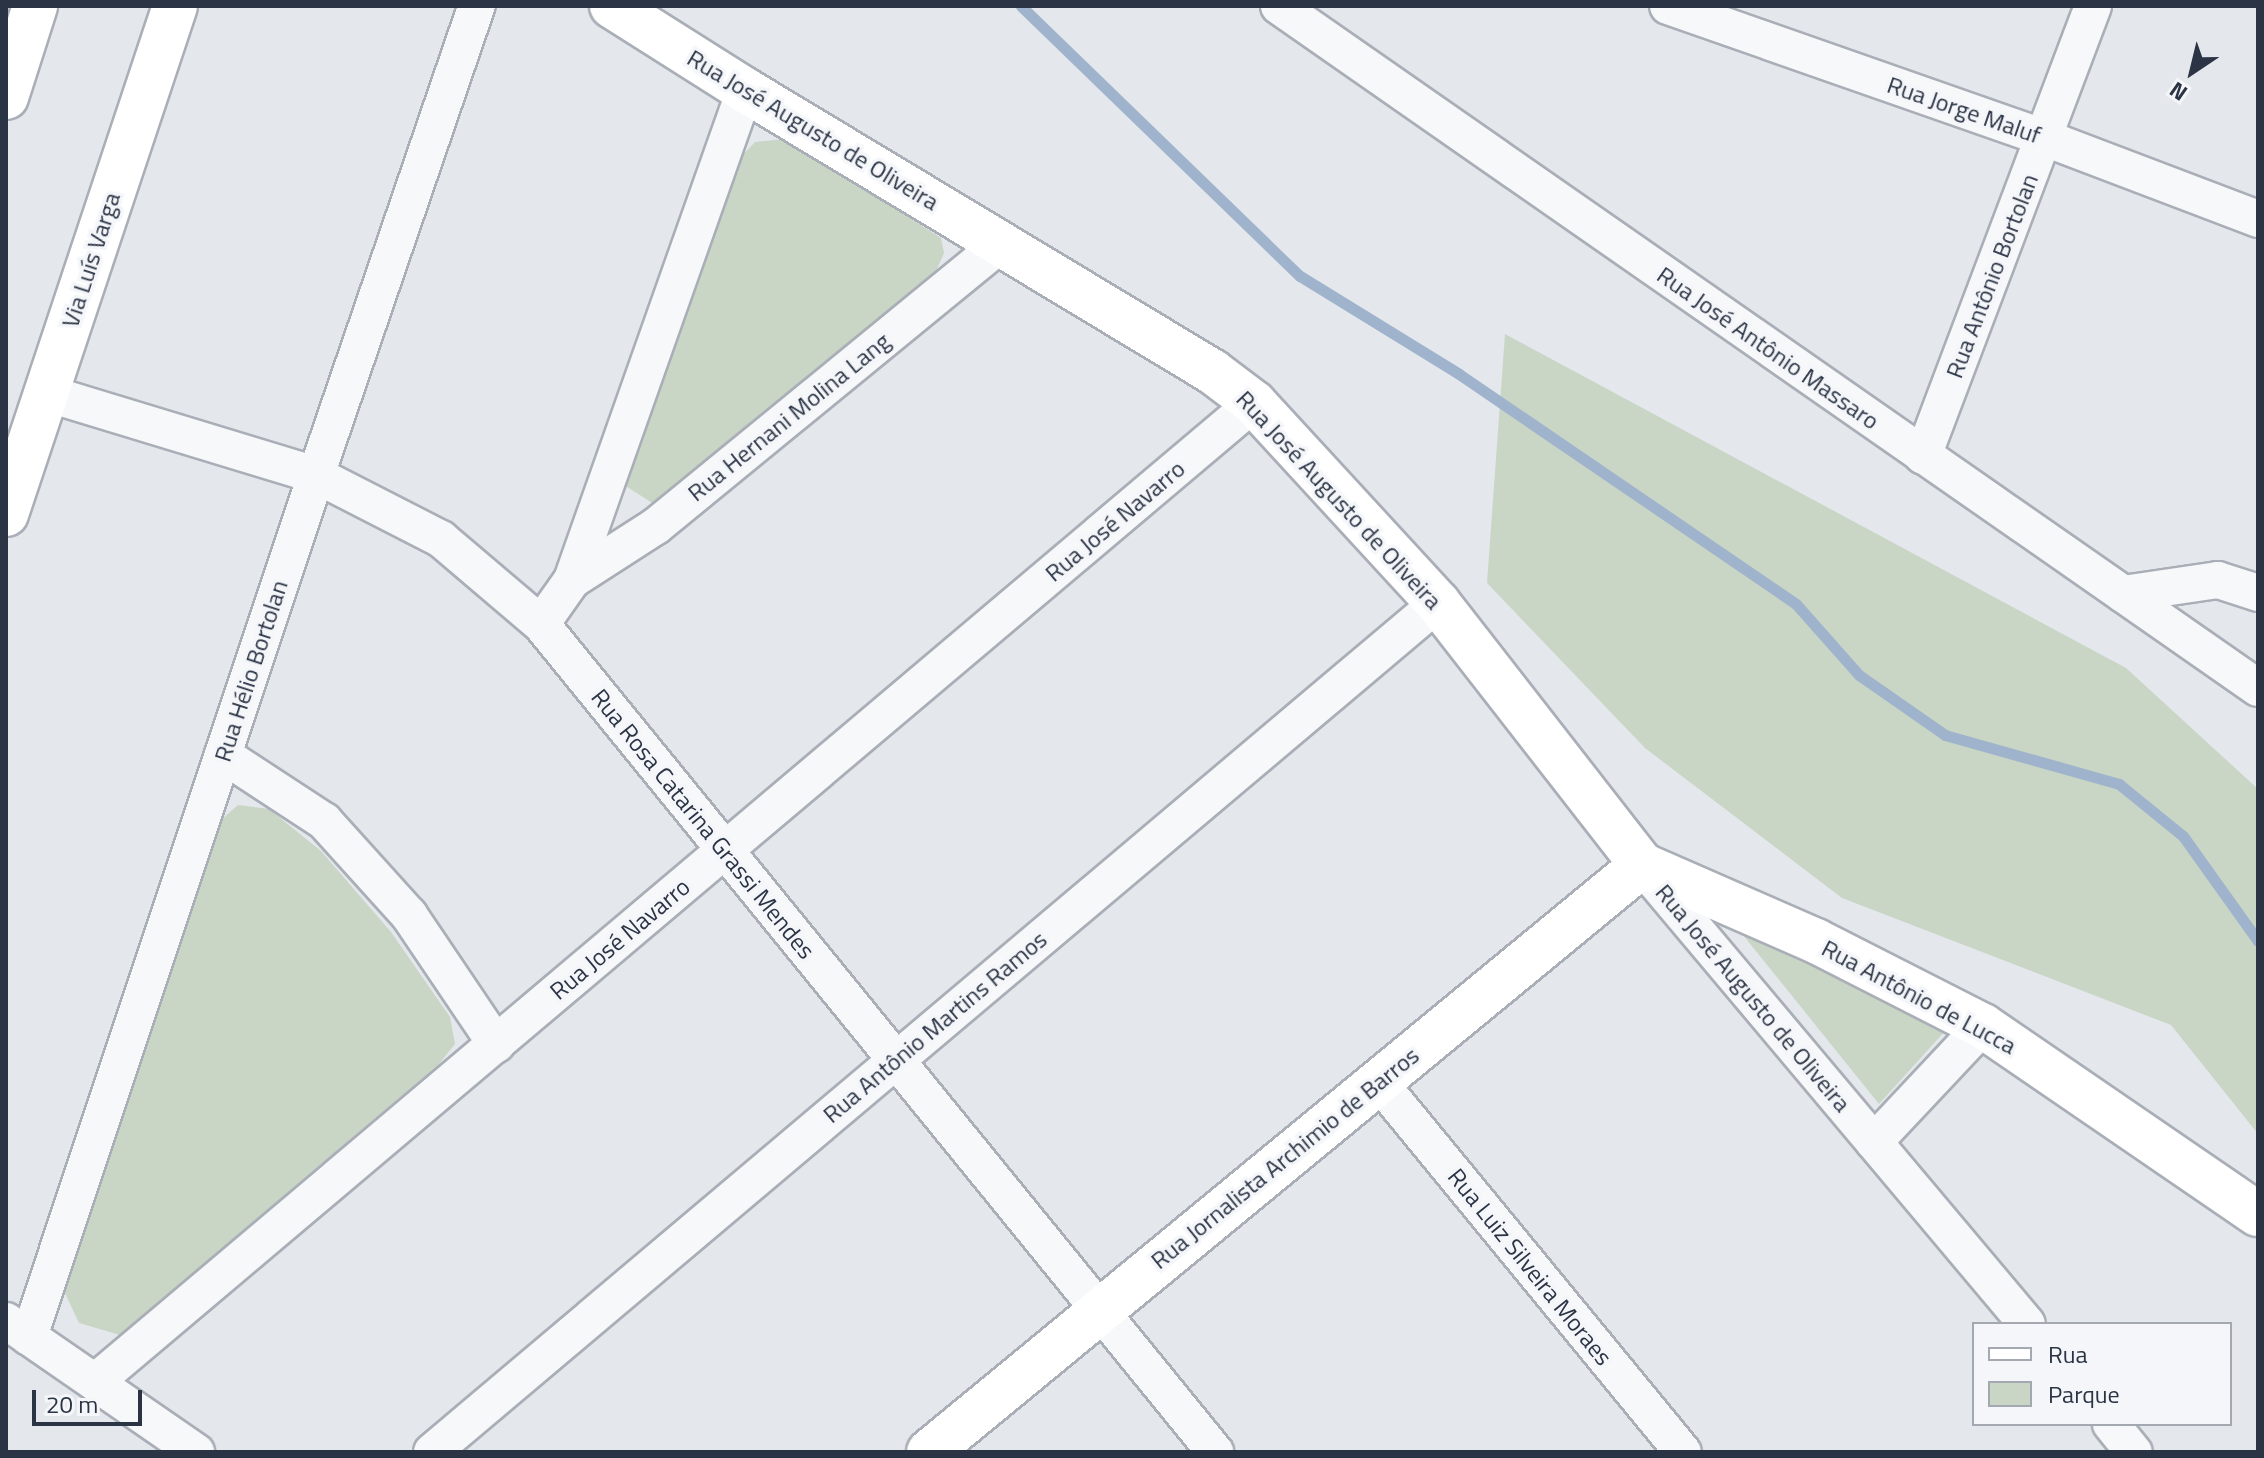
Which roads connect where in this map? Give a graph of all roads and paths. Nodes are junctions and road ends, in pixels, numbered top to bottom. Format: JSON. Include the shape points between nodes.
{"nodes":[{"id":1,"x":35,"y":6,"type":"edge"},
{"id":2,"x":175,"y":6,"type":"edge"},
{"id":3,"x":477,"y":6,"type":"edge"},
{"id":4,"x":612,"y":6,"type":"edge"},
{"id":5,"x":1279,"y":6,"type":"edge"},
{"id":6,"x":1668,"y":6,"type":"edge"},
{"id":7,"x":2093,"y":6,"type":"edge"},
{"id":8,"x":745,"y":90,"type":"junction"},
{"id":9,"x":6,"y":97,"type":"edge"},
{"id":10,"x":2045,"y":138,"type":"junction"},
{"id":11,"x":2258,"y":219,"type":"edge"},
{"id":12,"x":1001,"y":244,"type":"junction"},
{"id":13,"x":46,"y":393,"type":"junction"},
{"id":14,"x":1254,"y":403,"type":"junction"},
{"id":15,"x":1923,"y":456,"type":"junction"},
{"id":16,"x":316,"y":475,"type":"junction"},
{"id":17,"x":6,"y":514,"type":"edge"},
{"id":18,"x":572,"y":580,"type":"junction"},
{"id":19,"x":2258,"y":593,"type":"edge"},
{"id":20,"x":2123,"y":594,"type":"junction"},
{"id":21,"x":1438,"y":603,"type":"junction"},
{"id":22,"x":541,"y":624,"type":"junction"},
{"id":23,"x":2258,"y":688,"type":"edge"},
{"id":24,"x":223,"y":755,"type":"junction"},
{"id":25,"x":724,"y":851,"type":"junction"},
{"id":26,"x":1642,"y":865,"type":"junction"},
{"id":27,"x":1983,"y":1026,"type":"junction"},
{"id":28,"x":496,"y":1044,"type":"junction"},
{"id":29,"x":895,"y":1061,"type":"junction"},
{"id":30,"x":1378,"y":1081,"type":"junction"},
{"id":31,"x":1874,"y":1142,"type":"junction"},
{"id":32,"x":2258,"y":1214,"type":"edge"},
{"id":33,"x":1097,"y":1311,"type":"junction"},
{"id":34,"x":2025,"y":1322,"type":"edge"},
{"id":35,"x":18,"y":1329,"type":"edge"},
{"id":36,"x":95,"y":1382,"type":"junction"},
{"id":37,"x":2113,"y":1426,"type":"edge"},
{"id":38,"x":196,"y":1452,"type":"edge"},
{"id":39,"x":432,"y":1452,"type":"edge"},
{"id":40,"x":929,"y":1452,"type":"edge"},
{"id":41,"x":1215,"y":1452,"type":"edge"},
{"id":42,"x":1683,"y":1452,"type":"edge"},
{"id":43,"x":2134,"y":1452,"type":"edge"}],
"edges":[{"from":1,"to":9,"type":"street"},
{"from":2,"to":13,"type":"street","name":"Via Luís Varga"},
{"from":3,"to":16,"type":"street","name":"Rua Hélio Bortolan"},
{"from":4,"to":8,"type":"street","name":"Rua José Augusto de Oliveira"},
{"from":5,"to":15,"type":"street","name":"Rua José Antônio Massaro"},
{"from":6,"to":10,"type":"street","name":"Rua Jorge Maluf"},
{"from":7,"to":10,"type":"street","name":"Rua Antônio Bortolan"},
{"from":8,"to":12,"type":"street","name":"Rua José Augusto de Oliveira"},
{"from":8,"to":18,"type":"street","name":"Rua Hernani Molina Lang"},
{"from":10,"to":11,"type":"street","name":"Rua Jorge Maluf"},
{"from":10,"to":15,"type":"street","name":"Rua Antônio Bortolan"},
{"from":12,"to":14,"type":"street","name":"Rua José Augusto de Oliveira","via":[[1213,372]]},
{"from":12,"to":18,"type":"street","name":"Rua Hernani Molina Lang","via":[[656,526]]},
{"from":13,"to":16,"type":"street","name":"Rua Rosa Catarina Grassi Mendes"},
{"from":13,"to":17,"type":"street","name":"Via Luís Varga"},
{"from":14,"to":21,"type":"street","name":"Rua José Augusto de Oliveira"},
{"from":14,"to":25,"type":"street","name":"Rua José Navarro"},
{"from":15,"to":20,"type":"street","name":"Rua José Antônio Massaro"},
{"from":16,"to":22,"type":"street","name":"Rua Rosa Catarina Grassi Mendes","via":[[441,539]]},
{"from":16,"to":24,"type":"street","name":"Rua Hélio Bortolan"},
{"from":18,"to":22,"type":"street","name":"Rua Hernani Molina Lang"},
{"from":19,"to":20,"type":"street","via":[[2218,580]]},
{"from":20,"to":23,"type":"street","name":"Rua José Antônio Massaro"},
{"from":21,"to":26,"type":"street","name":"Rua José Augusto de Oliveira"},
{"from":21,"to":29,"type":"street","name":"Rua Antônio Martins Ramos"},
{"from":22,"to":25,"type":"street","name":"Rua Rosa Catarina Grassi Mendes"},
{"from":24,"to":28,"type":"street","via":[[324,821],[409,915]]},
{"from":24,"to":35,"type":"street","name":"Rua Hélio Bortolan"},
{"from":25,"to":28,"type":"street","name":"Rua José Navarro"},
{"from":25,"to":29,"type":"street","name":"Rua Rosa Catarina Grassi Mendes"},
{"from":26,"to":27,"type":"street","name":"Rua Antônio de Lucca","via":[[1816,941]]},
{"from":26,"to":30,"type":"street","name":"Rua Jornalista Archimio de Barros"},
{"from":26,"to":31,"type":"street","name":"Rua José Augusto de Oliveira"},
{"from":27,"to":31,"type":"street"},
{"from":27,"to":32,"type":"street","name":"Rua Antônio de Lucca"},
{"from":28,"to":36,"type":"street","name":"Rua José Navarro"},
{"from":29,"to":33,"type":"street","name":"Rua Rosa Catarina Grassi Mendes"},
{"from":29,"to":39,"type":"street","name":"Rua Antônio Martins Ramos"},
{"from":30,"to":33,"type":"street","name":"Rua Jornalista Archimio de Barros"},
{"from":30,"to":42,"type":"street","name":"Rua Luiz Silveira Moraes"},
{"from":31,"to":34,"type":"street","name":"Rua José Augusto de Oliveira"},
{"from":33,"to":40,"type":"street","name":"Rua Jornalista Archimio de Barros"},
{"from":33,"to":41,"type":"street","name":"Rua Rosa Catarina Grassi Mendes"},
{"from":35,"to":36,"type":"street"},
{"from":36,"to":38,"type":"street"},
{"from":37,"to":43,"type":"street"}]}
